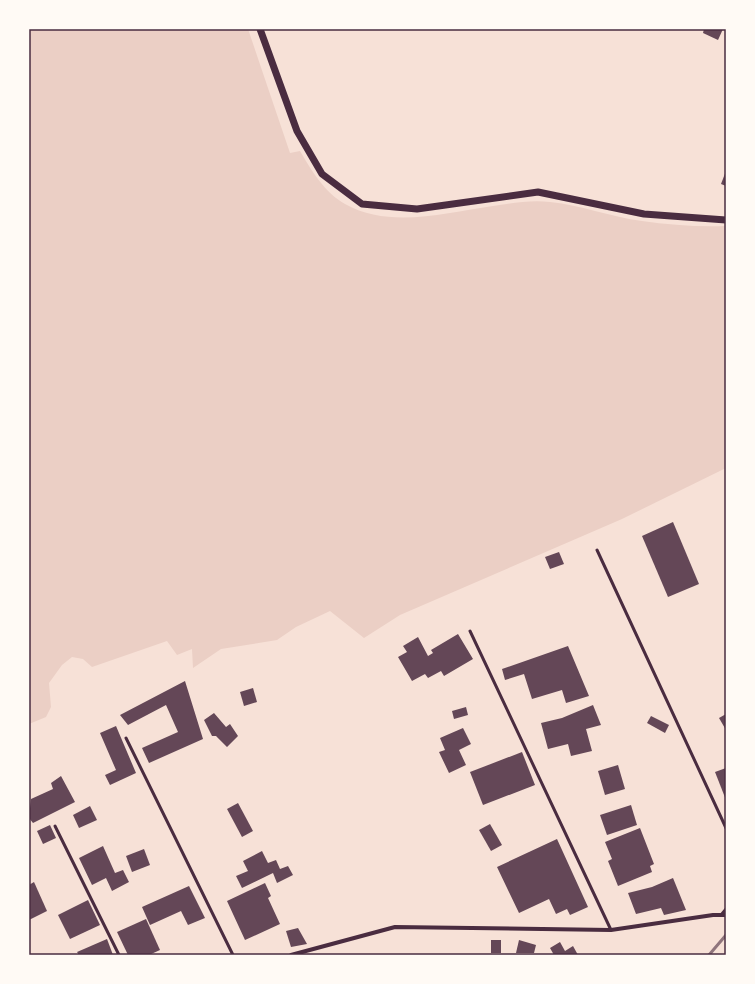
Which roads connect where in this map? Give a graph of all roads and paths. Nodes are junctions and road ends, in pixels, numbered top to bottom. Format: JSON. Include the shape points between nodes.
{"nodes":[{"id":1,"x":260,"y":29,"type":"edge"},
{"id":2,"x":726,"y":220,"type":"edge"},
{"id":3,"x":597,"y":550,"type":"dead end"},
{"id":4,"x":470,"y":632,"type":"dead end"},
{"id":5,"x":126,"y":738,"type":"dead end"},
{"id":6,"x":55,"y":826,"type":"dead end"},
{"id":7,"x":726,"y":828,"type":"edge"},
{"id":8,"x":726,"y":909,"type":"edge"},
{"id":9,"x":721,"y":915,"type":"junction"},
{"id":10,"x":726,"y":915,"type":"edge"},
{"id":11,"x":610,"y":930,"type":"junction"},
{"id":12,"x":303,"y":954,"type":"edge"},
{"id":13,"x":119,"y":955,"type":"edge"},
{"id":14,"x":234,"y":955,"type":"edge"},
{"id":15,"x":292,"y":955,"type":"edge"}],
"edges":[{"from":1,"to":2,"type":"street","via":[[297,131],[322,174],[362,204],[417,210],[538,192],[644,214]]},
{"from":3,"to":7,"type":"lane"},
{"from":4,"to":11,"type":"lane"},
{"from":5,"to":14,"type":"lane"},
{"from":6,"to":13,"type":"lane"},
{"from":8,"to":9,"type":"lane"},
{"from":9,"to":10,"type":"street"},
{"from":9,"to":11,"type":"street"},
{"from":11,"to":12,"type":"street","via":[[395,927]]},
{"from":12,"to":15,"type":"street"}]}
